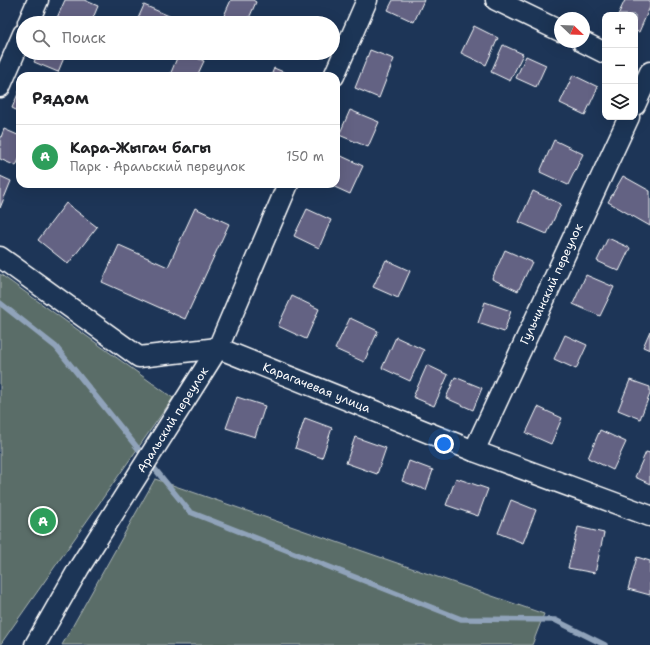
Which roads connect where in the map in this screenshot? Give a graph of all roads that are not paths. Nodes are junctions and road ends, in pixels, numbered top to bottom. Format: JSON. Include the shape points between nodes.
{"nodes":[{"id":1,"x":38,"y":0,"type":"edge"},
{"id":2,"x":367,"y":0,"type":"edge"},
{"id":3,"x":496,"y":0,"type":"edge"},
{"id":4,"x":31,"y":16,"type":"edge"},
{"id":5,"x":554,"y":28,"type":"edge"},
{"id":6,"x":590,"y":46,"type":"edge"},
{"id":7,"x":16,"y":50,"type":"edge"},
{"id":8,"x":602,"y":52,"type":"edge"},
{"id":9,"x":336,"y":72,"type":"edge"},
{"id":10,"x":646,"y":72,"type":"edge"},
{"id":11,"x":0,"y":87,"type":"edge"},
{"id":12,"x":638,"y":96,"type":"edge"},
{"id":13,"x":628,"y":120,"type":"edge"},
{"id":14,"x":286,"y":188,"type":"edge"},
{"id":15,"x":0,"y":258,"type":"edge"},
{"id":16,"x":218,"y":348,"type":"junction"},
{"id":17,"x":474,"y":451,"type":"junction"},
{"id":18,"x":650,"y":516,"type":"edge"},
{"id":19,"x":35,"y":645,"type":"edge"}],
"edges":[{"from":1,"to":4,"type":"street"},
{"from":2,"to":9,"type":"street"},
{"from":3,"to":5,"type":"street"},
{"from":6,"to":8,"type":"street"},
{"from":7,"to":11,"type":"street"},
{"from":10,"to":12,"type":"street"},
{"from":13,"to":17,"type":"street","name":"Гульчинский переулок"},
{"from":14,"to":16,"type":"street","name":"Аральский переулок"},
{"from":15,"to":16,"type":"street","name":"Карагачевая улица","via":[[140,357]]},
{"from":16,"to":17,"type":"street","name":"Карагачевая улица"},
{"from":16,"to":19,"type":"street","name":"Аральский переулок","via":[[79,568]]},
{"from":17,"to":18,"type":"street","name":"Карагачевая улица"}]}
